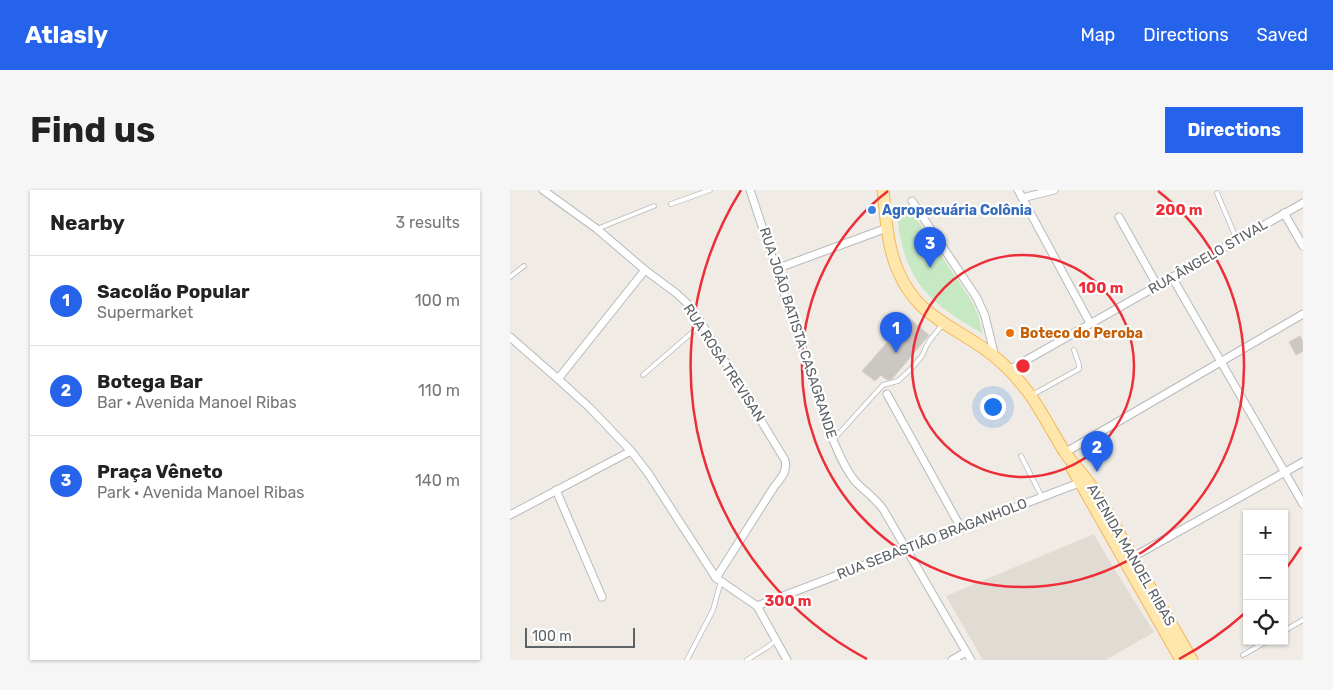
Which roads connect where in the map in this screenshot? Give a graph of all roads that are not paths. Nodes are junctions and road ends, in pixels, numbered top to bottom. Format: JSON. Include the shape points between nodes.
{"nodes":[{"id":1,"x":543,"y":190,"type":"edge"},
{"id":2,"x":710,"y":190,"type":"edge"},
{"id":3,"x":750,"y":190,"type":"edge"},
{"id":4,"x":883,"y":190,"type":"edge"},
{"id":5,"x":1018,"y":190,"type":"edge"},
{"id":6,"x":1054,"y":190,"type":"edge"},
{"id":7,"x":1217,"y":193,"type":"dead end"},
{"id":8,"x":1022,"y":198,"type":"junction"},
{"id":9,"x":912,"y":201,"type":"dead end"},
{"id":10,"x":1303,"y":203,"type":"edge"},
{"id":11,"x":671,"y":204,"type":"dead end"},
{"id":12,"x":654,"y":206,"type":"dead end"},
{"id":13,"x":1284,"y":214,"type":"junction"},
{"id":14,"x":1119,"y":217,"type":"dead end"},
{"id":15,"x":887,"y":228,"type":"junction"},
{"id":16,"x":597,"y":229,"type":"junction"},
{"id":17,"x":1237,"y":240,"type":"junction"},
{"id":18,"x":1303,"y":246,"type":"edge"},
{"id":19,"x":524,"y":266,"type":"dead end"},
{"id":20,"x":776,"y":269,"type":"junction"},
{"id":21,"x":645,"y":270,"type":"junction"},
{"id":22,"x":510,"y":276,"type":"edge"},
{"id":23,"x":1172,"y":277,"type":"junction"},
{"id":24,"x":1157,"y":286,"type":"junction"},
{"id":25,"x":1303,"y":314,"type":"edge"},
{"id":26,"x":1090,"y":323,"type":"junction"},
{"id":27,"x":702,"y":324,"type":"junction"},
{"id":28,"x":943,"y":324,"type":"junction"},
{"id":29,"x":510,"y":336,"type":"edge"},
{"id":30,"x":1074,"y":350,"type":"dead end"},
{"id":31,"x":995,"y":357,"type":"junction"},
{"id":32,"x":1221,"y":362,"type":"junction"},
{"id":33,"x":1009,"y":370,"type":"junction"},
{"id":34,"x":643,"y":375,"type":"dead end"},
{"id":35,"x":558,"y":379,"type":"junction"},
{"id":36,"x":883,"y":385,"type":"junction"},
{"id":37,"x":887,"y":394,"type":"joint"},
{"id":38,"x":1030,"y":396,"type":"junction"},
{"id":39,"x":833,"y":440,"type":"junction"},
{"id":40,"x":631,"y":451,"type":"junction"},
{"id":41,"x":1066,"y":452,"type":"junction"},
{"id":42,"x":1021,"y":456,"type":"dead end"},
{"id":43,"x":1303,"y":462,"type":"edge"},
{"id":44,"x":1285,"y":472,"type":"junction"},
{"id":45,"x":1079,"y":483,"type":"junction"},
{"id":46,"x":556,"y":490,"type":"junction"},
{"id":47,"x":1042,"y":497,"type":"junction"},
{"id":48,"x":1303,"y":504,"type":"edge"},
{"id":49,"x":510,"y":515,"type":"edge"},
{"id":50,"x":961,"y":528,"type":"junction"},
{"id":51,"x":906,"y":549,"type":"junction"},
{"id":52,"x":1133,"y":557,"type":"junction"},
{"id":53,"x":719,"y":579,"type":"junction"},
{"id":54,"x":602,"y":597,"type":"dead end"},
{"id":55,"x":758,"y":606,"type":"junction"},
{"id":56,"x":1303,"y":620,"type":"edge"},
{"id":57,"x":1288,"y":629,"type":"edge"},
{"id":58,"x":776,"y":640,"type":"junction"},
{"id":59,"x":1260,"y":645,"type":"edge"},
{"id":60,"x":966,"y":652,"type":"junction"},
{"id":61,"x":1243,"y":655,"type":"dead end"},
{"id":62,"x":687,"y":660,"type":"edge"},
{"id":63,"x":747,"y":660,"type":"edge"},
{"id":64,"x":787,"y":660,"type":"edge"},
{"id":65,"x":952,"y":660,"type":"edge"},
{"id":66,"x":971,"y":660,"type":"edge"},
{"id":67,"x":1181,"y":660,"type":"edge"},
{"id":68,"x":1192,"y":660,"type":"edge"}],
"edges":[{"from":1,"to":16,"type":"street","name":"RUA ROSA TREVISAN"},
{"from":2,"to":11,"type":"lane"},
{"from":3,"to":20,"type":"street","name":"RUA JOÃO BATISTA CASAGRANDE"},
{"from":4,"to":15,"type":"main road","name":"AVENIDA MANOEL RIBAS"},
{"from":5,"to":8,"type":"street"},
{"from":6,"to":8,"type":"street"},
{"from":7,"to":17,"type":"lane"},
{"from":8,"to":26,"type":"street"},
{"from":9,"to":31,"type":"street","via":[[977,298]]},
{"from":10,"to":13,"type":"street","name":"RUA ÂNGELO STIVAL"},
{"from":12,"to":16,"type":"lane"},
{"from":13,"to":17,"type":"street","name":"RUA ÂNGELO STIVAL"},
{"from":13,"to":18,"type":"street"},
{"from":14,"to":24,"type":"street"},
{"from":15,"to":20,"type":"street"},
{"from":15,"to":28,"type":"main road","name":"AVENIDA MANOEL RIBAS","via":[[894,261],[908,290],[922,308]]},
{"from":16,"to":21,"type":"street","name":"RUA ROSA TREVISAN"},
{"from":17,"to":23,"type":"street","name":"RUA ÂNGELO STIVAL"},
{"from":19,"to":22,"type":"lane"},
{"from":20,"to":39,"type":"street","name":"RUA JOÃO BATISTA CASAGRANDE"},
{"from":21,"to":27,"type":"street","name":"RUA ROSA TREVISAN","via":[[683,299]]},
{"from":21,"to":35,"type":"street"},
{"from":23,"to":24,"type":"street","name":"RUA ÂNGELO STIVAL"},
{"from":23,"to":32,"type":"street"},
{"from":24,"to":26,"type":"street","name":"RUA ÂNGELO STIVAL"},
{"from":25,"to":32,"type":"street"},
{"from":26,"to":33,"type":"street","name":"RUA ÂNGELO STIVAL"},
{"from":27,"to":34,"type":"lane"},
{"from":27,"to":53,"type":"street","name":"RUA ROSA TREVISAN","via":[[786,465]]},
{"from":28,"to":31,"type":"main road","name":"AVENIDA MANOEL RIBAS"},
{"from":28,"to":36,"type":"lane","via":[[911,369],[898,381]]},
{"from":29,"to":35,"type":"street"},
{"from":30,"to":38,"type":"lane","via":[[1079,369]]},
{"from":31,"to":33,"type":"main road","name":"AVENIDA MANOEL RIBAS"},
{"from":32,"to":41,"type":"street"},
{"from":32,"to":44,"type":"street"},
{"from":33,"to":38,"type":"main road","name":"AVENIDA MANOEL RIBAS"},
{"from":35,"to":40,"type":"street"},
{"from":36,"to":37,"type":"lane"},
{"from":36,"to":39,"type":"lane"},
{"from":37,"to":50,"type":"street"},
{"from":38,"to":41,"type":"main road","name":"AVENIDA MANOEL RIBAS"},
{"from":39,"to":51,"type":"street","name":"RUA JOÃO BATISTA CASAGRANDE","via":[[849,474],[880,504]]},
{"from":40,"to":46,"type":"street"},
{"from":40,"to":53,"type":"street"},
{"from":41,"to":45,"type":"main road","name":"AVENIDA MANOEL RIBAS"},
{"from":41,"to":52,"type":"main road","name":"AVENIDA MANOEL RIBAS","via":[[1093,489]]},
{"from":42,"to":47,"type":"lane"},
{"from":43,"to":44,"type":"street"},
{"from":44,"to":48,"type":"street"},
{"from":44,"to":52,"type":"street"},
{"from":45,"to":47,"type":"street","name":"RUA SEBASTIÃO BRAGANHOLO"},
{"from":45,"to":67,"type":"main road","name":"AVENIDA MANOEL RIBAS"},
{"from":46,"to":49,"type":"street"},
{"from":46,"to":54,"type":"street"},
{"from":47,"to":50,"type":"street","name":"RUA SEBASTIÃO BRAGANHOLO"},
{"from":50,"to":51,"type":"street","name":"RUA SEBASTIÃO BRAGANHOLO"},
{"from":51,"to":55,"type":"street","name":"RUA SEBASTIÃO BRAGANHOLO"},
{"from":51,"to":60,"type":"street","name":"RUA JOÃO BATISTA CASAGRANDE"},
{"from":52,"to":68,"type":"main road","name":"AVENIDA MANOEL RIBAS"},
{"from":53,"to":55,"type":"street"},
{"from":53,"to":62,"type":"lane","via":[[713,610]]},
{"from":55,"to":58,"type":"street"},
{"from":56,"to":57,"type":"lane"},
{"from":58,"to":63,"type":"lane"},
{"from":58,"to":64,"type":"street"},
{"from":59,"to":61,"type":"lane"},
{"from":60,"to":65,"type":"street"},
{"from":60,"to":66,"type":"street","name":"RUA JOÃO BATISTA CASAGRANDE"}]}
